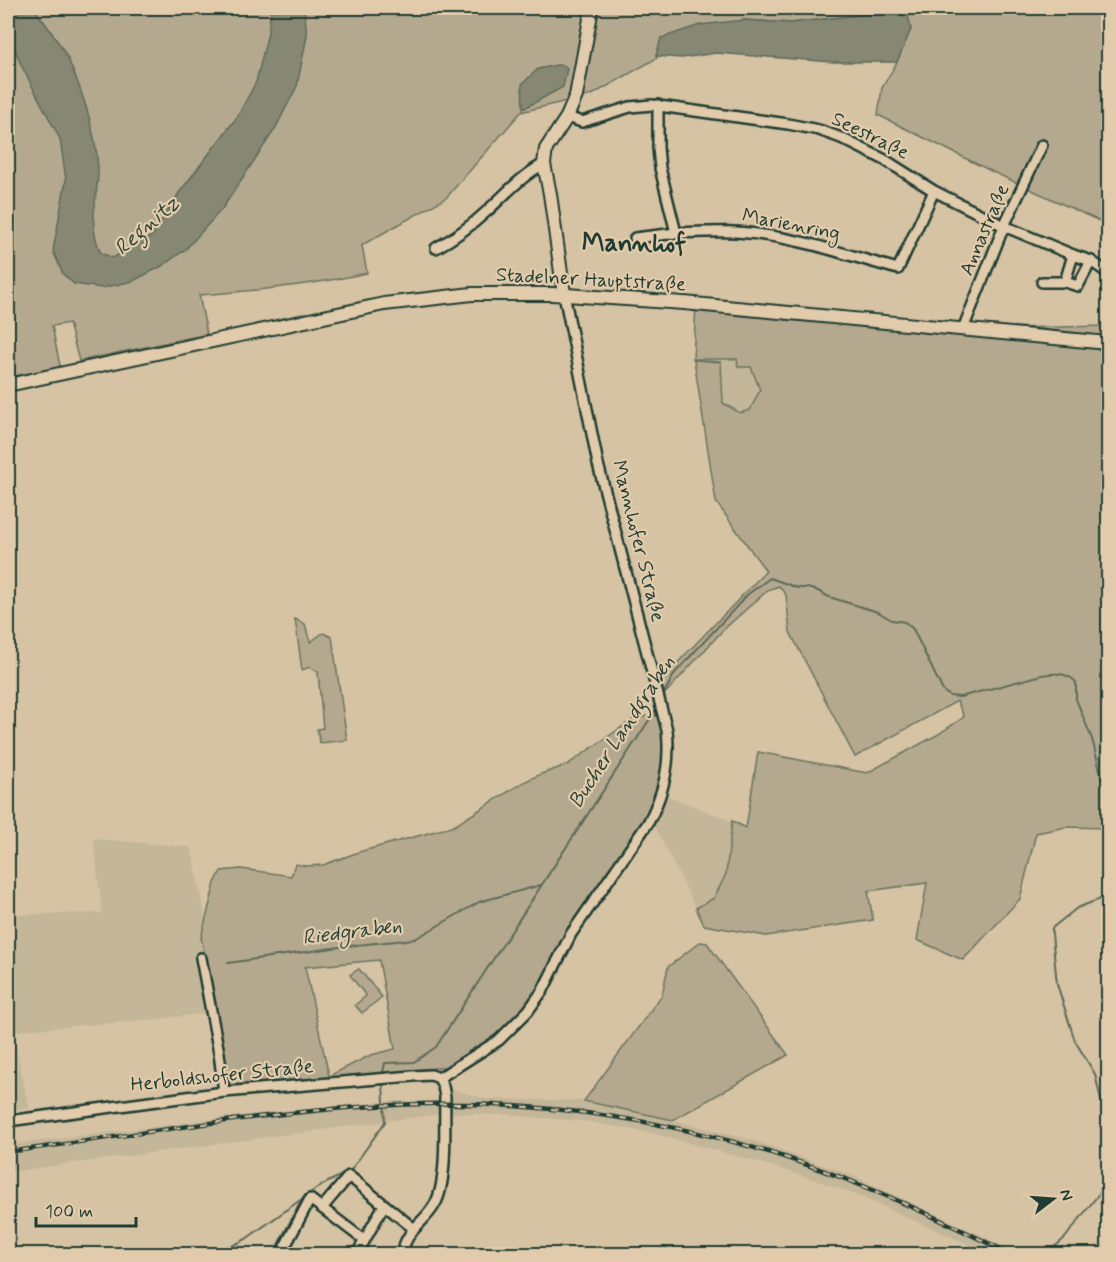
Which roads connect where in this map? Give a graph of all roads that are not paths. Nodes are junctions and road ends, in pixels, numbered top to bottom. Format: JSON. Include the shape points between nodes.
{"nodes":[{"id":1,"x":592,"y":8,"type":"edge"},
{"id":2,"x":658,"y":105,"type":"junction"},
{"id":3,"x":567,"y":117,"type":"junction"},
{"id":4,"x":1042,"y":146,"type":"dead end"},
{"id":5,"x":544,"y":164,"type":"junction"},
{"id":6,"x":934,"y":190,"type":"junction"},
{"id":7,"x":1004,"y":226,"type":"junction"},
{"id":8,"x":676,"y":234,"type":"junction"},
{"id":9,"x":636,"y":238,"type":"dead end"},
{"id":10,"x":436,"y":248,"type":"dead end"},
{"id":11,"x":1073,"y":255,"type":"junction"},
{"id":12,"x":1091,"y":261,"type":"junction"},
{"id":13,"x":1108,"y":273,"type":"edge"},
{"id":14,"x":1042,"y":282,"type":"dead end"},
{"id":15,"x":1065,"y":282,"type":"junction"},
{"id":16,"x":564,"y":294,"type":"junction"},
{"id":17,"x":963,"y":329,"type":"junction"},
{"id":18,"x":1108,"y":343,"type":"edge"},
{"id":19,"x":8,"y":385,"type":"edge"},
{"id":20,"x":201,"y":958,"type":"dead end"},
{"id":21,"x":439,"y":1078,"type":"junction"},
{"id":22,"x":224,"y":1092,"type":"junction"},
{"id":23,"x":8,"y":1121,"type":"edge"},
{"id":24,"x":384,"y":1205,"type":"junction"},
{"id":25,"x":322,"y":1208,"type":"junction"},
{"id":26,"x":413,"y":1228,"type":"junction"},
{"id":27,"x":364,"y":1240,"type":"junction"},
{"id":28,"x":281,"y":1254,"type":"edge"},
{"id":29,"x":357,"y":1254,"type":"edge"},
{"id":30,"x":402,"y":1254,"type":"edge"}],
"edges":[{"from":1,"to":3,"type":"main road","name":"Mannhofer Straße","via":[[581,75]]},
{"from":2,"to":3,"type":"street","name":"Seestraße","via":[[642,104],[582,122]]},
{"from":2,"to":6,"type":"street","name":"Seestraße","via":[[819,130],[862,148]]},
{"from":2,"to":8,"type":"street","via":[[657,148]]},
{"from":3,"to":5,"type":"main road","name":"Mannhofer Straße","via":[[546,149]]},
{"from":4,"to":7,"type":"street","name":"Annastraße"},
{"from":5,"to":10,"type":"street","via":[[514,184],[464,231]]},
{"from":5,"to":16,"type":"main road","name":"Mannhofer Straße"},
{"from":6,"to":7,"type":"street","name":"Seestraße"},
{"from":6,"to":8,"type":"street","name":"Marienring","via":[[898,269],[762,234]]},
{"from":7,"to":11,"type":"street","name":"Seestraße"},
{"from":7,"to":17,"type":"street","name":"Annastraße"},
{"from":8,"to":9,"type":"street","name":"Marienring"},
{"from":11,"to":12,"type":"street","name":"Seestraße"},
{"from":11,"to":15,"type":"street"},
{"from":12,"to":13,"type":"street","name":"Seestraße"},
{"from":12,"to":15,"type":"street","via":[[1078,286]]},
{"from":14,"to":15,"type":"street"},
{"from":16,"to":17,"type":"main road","name":"Stadelner Hauptstraße"},
{"from":16,"to":19,"type":"main road","name":"Stadelner Hauptstraße","via":[[472,294],[384,304]]},
{"from":16,"to":21,"type":"street","name":"Mannhofer Straße","via":[[598,464],[663,716],[669,746],[667,774],[648,823],[571,934],[528,1011],[499,1040]]},
{"from":17,"to":18,"type":"main road","name":"Stadelner Hauptstraße"},
{"from":20,"to":22,"type":"street"},
{"from":21,"to":22,"type":"street","name":"Herboldshofer Straße","via":[[394,1077]]},
{"from":21,"to":26,"type":"street","via":[[445,1097],[442,1186],[435,1204]]},
{"from":22,"to":23,"type":"street","name":"Herboldshofer Straße"},
{"from":24,"to":25,"type":"street","via":[[349,1176]]},
{"from":24,"to":26,"type":"street"},
{"from":24,"to":27,"type":"street"},
{"from":25,"to":27,"type":"street"},
{"from":25,"to":28,"type":"street","via":[[310,1199]]},
{"from":26,"to":30,"type":"street"},
{"from":27,"to":29,"type":"street"}]}
